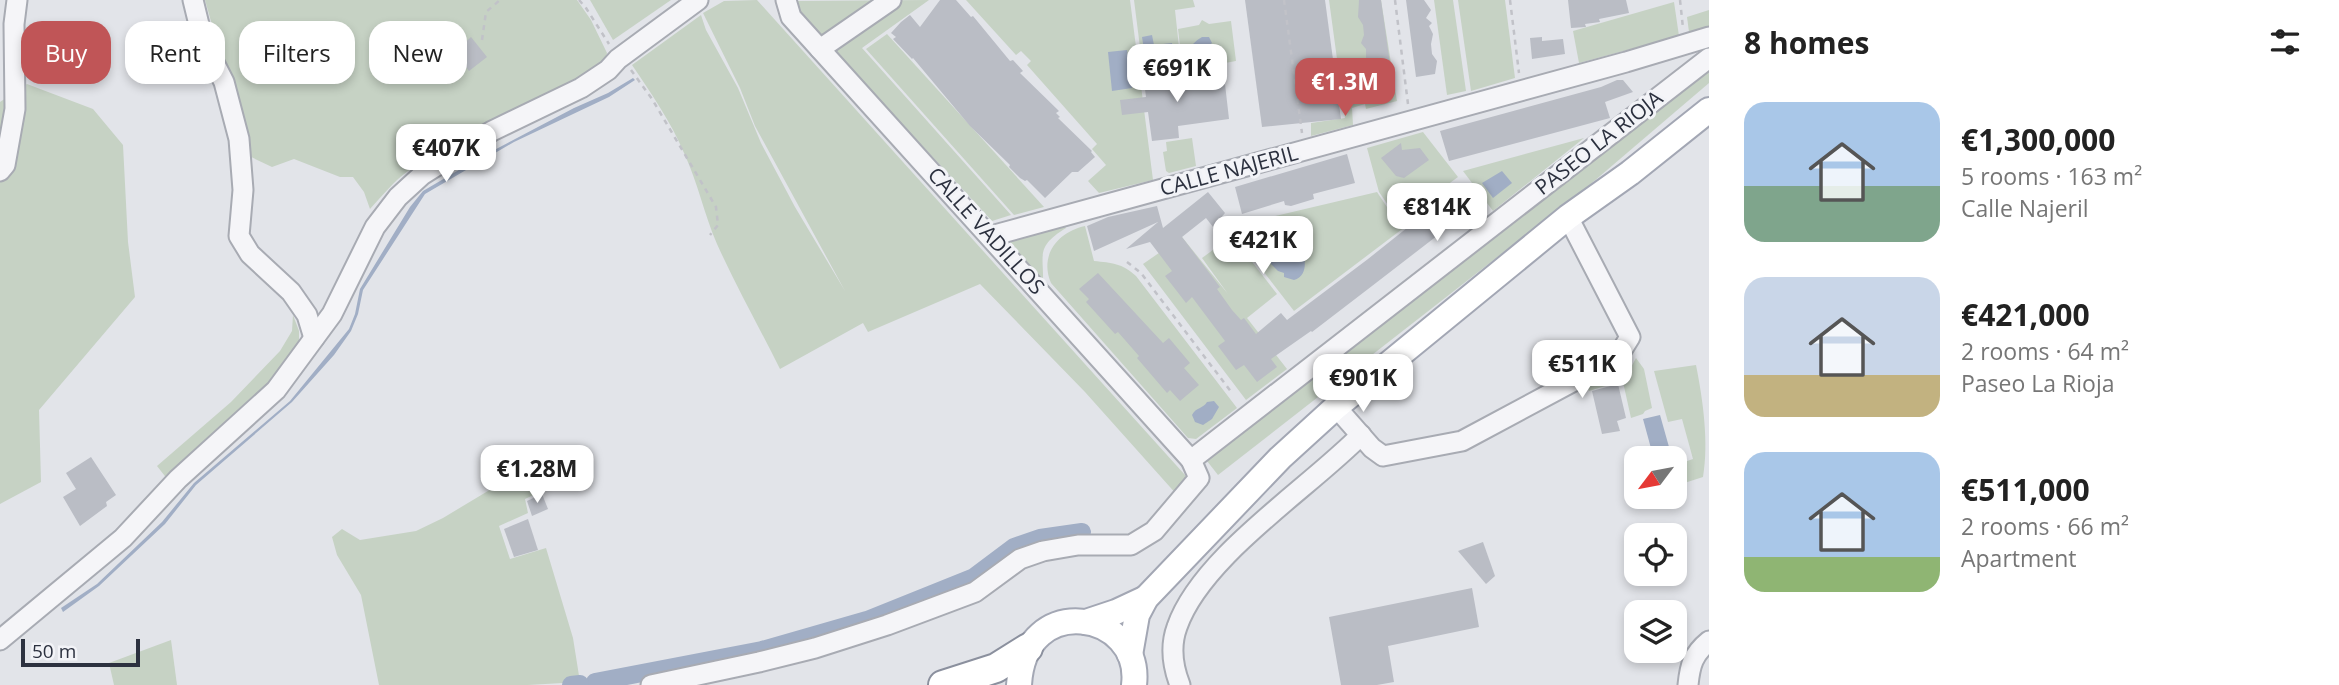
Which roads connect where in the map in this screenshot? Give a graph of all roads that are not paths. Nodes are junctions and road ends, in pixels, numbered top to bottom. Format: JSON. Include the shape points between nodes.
{"nodes":[{"id":1,"x":17,"y":0,"type":"edge"},
{"id":2,"x":193,"y":0,"type":"edge"},
{"id":3,"x":698,"y":0,"type":"edge"},
{"id":4,"x":786,"y":0,"type":"edge"},
{"id":5,"x":891,"y":0,"type":"edge"},
{"id":6,"x":1709,"y":37,"type":"edge"},
{"id":7,"x":820,"y":49,"type":"junction"},
{"id":8,"x":1709,"y":58,"type":"edge"},
{"id":9,"x":1709,"y":94,"type":"edge"},
{"id":10,"x":1709,"y":110,"type":"edge"},
{"id":11,"x":0,"y":171,"type":"edge"},
{"id":12,"x":1568,"y":217,"type":"junction"},
{"id":13,"x":991,"y":236,"type":"junction"},
{"id":14,"x":314,"y":338,"type":"junction"},
{"id":15,"x":1336,"y":407,"type":"junction"},
{"id":16,"x":1361,"y":435,"type":"junction"},
{"id":17,"x":1191,"y":460,"type":"junction"},
{"id":18,"x":1146,"y":598,"type":"junction"},
{"id":19,"x":1086,"y":622,"type":"junction"},
{"id":20,"x":0,"y":640,"type":"edge"},
{"id":21,"x":1709,"y":641,"type":"edge"},
{"id":22,"x":1028,"y":648,"type":"junction"},
{"id":23,"x":1130,"y":655,"type":"junction"},
{"id":24,"x":651,"y":685,"type":"edge"},
{"id":25,"x":943,"y":685,"type":"edge"},
{"id":26,"x":1019,"y":685,"type":"edge"},
{"id":27,"x":1134,"y":685,"type":"edge"},
{"id":28,"x":1180,"y":685,"type":"edge"},
{"id":29,"x":1688,"y":685,"type":"edge"}],
"edges":[{"from":1,"to":11,"type":"street","via":[[15,110]]},
{"from":2,"to":14,"type":"street","via":[[203,41],[224,82],[239,139],[243,190],[239,236],[250,254],[291,292],[307,315]]},
{"from":3,"to":14,"type":"street","via":[[581,88],[492,131],[422,175],[375,227],[332,314]]},
{"from":4,"to":7,"type":"street","name":"CALLE VADILLOS","via":[[791,17]]},
{"from":5,"to":7,"type":"street"},
{"from":6,"to":13,"type":"street","name":"CALLE NAJERIL"},
{"from":7,"to":13,"type":"street","name":"CALLE VADILLOS"},
{"from":8,"to":17,"type":"street","name":"PASEO LA RIOJA"},
{"from":9,"to":12,"type":"main road"},
{"from":10,"to":12,"type":"main road"},
{"from":12,"to":15,"type":"main road"},
{"from":12,"to":16,"type":"street","via":[[1630,337],[1617,358],[1462,441],[1383,456]]},
{"from":13,"to":17,"type":"street","name":"CALLE VADILLOS"},
{"from":14,"to":20,"type":"street","via":[[276,390],[123,538]]},
{"from":15,"to":16,"type":"street"},
{"from":15,"to":18,"type":"main road","via":[[1280,458]]},
{"from":16,"to":28,"type":"street","via":[[1231,551],[1194,593],[1177,627],[1173,649]]},
{"from":17,"to":24,"type":"street","via":[[1199,478],[1154,531],[1131,545],[1078,545],[1043,551],[1020,559],[975,592],[887,625],[793,654]]},
{"from":18,"to":19,"type":"main road"},
{"from":18,"to":23,"type":"main road","via":[[1135,623]]},
{"from":19,"to":22,"type":"main road","via":[[1059,623],[1036,637]]},
{"from":19,"to":23,"type":"main road","via":[[1112,633]]},
{"from":21,"to":29,"type":"street","via":[[1697,650]]},
{"from":22,"to":25,"type":"highway","via":[[996,668]]},
{"from":22,"to":26,"type":"main road","via":[[1020,666]]},
{"from":23,"to":27,"type":"main road"}]}
